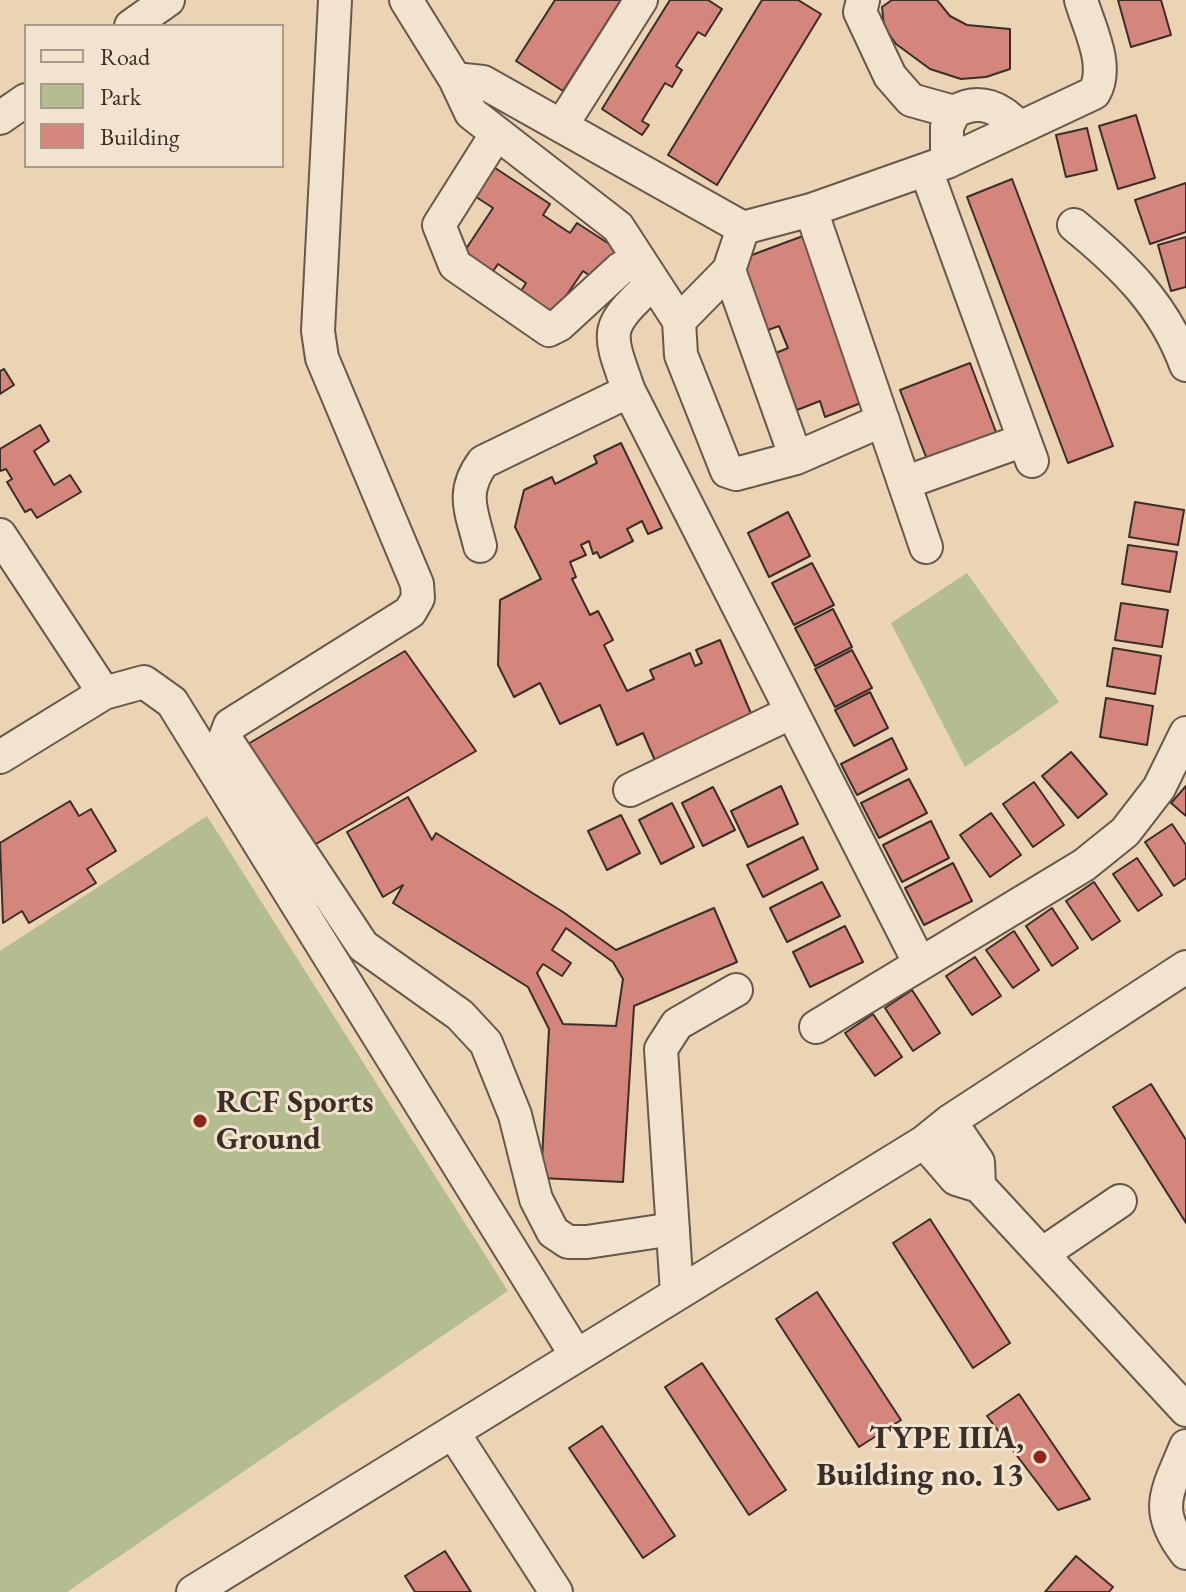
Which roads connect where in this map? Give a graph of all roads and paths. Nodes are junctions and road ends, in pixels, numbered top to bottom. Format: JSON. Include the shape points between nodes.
{"nodes":[{"id":1,"x":168,"y":0,"type":"edge"},
{"id":2,"x":335,"y":0,"type":"edge"},
{"id":3,"x":406,"y":0,"type":"edge"},
{"id":4,"x":641,"y":0,"type":"edge"},
{"id":5,"x":863,"y":0,"type":"edge"},
{"id":6,"x":1081,"y":0,"type":"edge"},
{"id":7,"x":134,"y":24,"type":"edge"},
{"id":8,"x":455,"y":79,"type":"junction"},
{"id":9,"x":24,"y":101,"type":"edge"},
{"id":10,"x":954,"y":112,"type":"junction"},
{"id":11,"x":0,"y":118,"type":"edge"},
{"id":12,"x":562,"y":125,"type":"junction"},
{"id":13,"x":1019,"y":128,"type":"junction"},
{"id":14,"x":497,"y":133,"type":"junction"},
{"id":15,"x":937,"y":166,"type":"junction"},
{"id":16,"x":811,"y":210,"type":"junction"},
{"id":17,"x":1074,"y":225,"type":"dead end"},
{"id":18,"x":743,"y":228,"type":"junction"},
{"id":19,"x":646,"y":270,"type":"junction"},
{"id":20,"x":729,"y":270,"type":"junction"},
{"id":21,"x":679,"y":321,"type":"junction"},
{"id":22,"x":1186,"y":365,"type":"edge"},
{"id":23,"x":629,"y":391,"type":"junction"},
{"id":24,"x":883,"y":420,"type":"junction"},
{"id":25,"x":796,"y":458,"type":"junction"},
{"id":26,"x":904,"y":483,"type":"junction"},
{"id":27,"x":0,"y":535,"type":"edge"},
{"id":28,"x":480,"y":546,"type":"dead end"},
{"id":29,"x":926,"y":547,"type":"dead end"},
{"id":30,"x":104,"y":693,"type":"junction"},
{"id":31,"x":792,"y":712,"type":"junction"},
{"id":32,"x":1186,"y":733,"type":"edge"},
{"id":33,"x":0,"y":757,"type":"edge"},
{"id":34,"x":630,"y":790,"type":"dead end"},
{"id":35,"x":920,"y":964,"type":"junction"},
{"id":36,"x":1186,"y":967,"type":"edge"},
{"id":37,"x":736,"y":990,"type":"dead end"},
{"id":38,"x":816,"y":1027,"type":"dead end"},
{"id":39,"x":950,"y":1121,"type":"junction"},
{"id":40,"x":924,"y":1142,"type":"junction"},
{"id":41,"x":979,"y":1186,"type":"junction"},
{"id":42,"x":1120,"y":1201,"type":"dead end"},
{"id":43,"x":673,"y":1229,"type":"junction"},
{"id":44,"x":1042,"y":1254,"type":"junction"},
{"id":45,"x":677,"y":1293,"type":"junction"},
{"id":46,"x":576,"y":1355,"type":"junction"},
{"id":47,"x":1186,"y":1410,"type":"edge"},
{"id":48,"x":454,"y":1434,"type":"junction"},
{"id":49,"x":1186,"y":1446,"type":"edge"},
{"id":50,"x":1186,"y":1553,"type":"edge"},
{"id":51,"x":193,"y":1592,"type":"edge"},
{"id":52,"x":556,"y":1592,"type":"edge"}],
"edges":[{"from":1,"to":7,"type":"street"},
{"from":2,"to":43,"type":"street","via":[[318,331],[322,358],[417,584],[418,598],[410,612],[230,725],[225,738],[363,946],[460,1015],[486,1043],[515,1115],[536,1199],[553,1232],[568,1242],[587,1242]]},
{"from":3,"to":8,"type":"street"},
{"from":4,"to":12,"type":"street"},
{"from":5,"to":10,"type":"street","via":[[860,12],[890,76],[911,100]]},
{"from":6,"to":13,"type":"street","via":[[1101,81],[1094,93]]},
{"from":8,"to":12,"type":"street","via":[[483,82]]},
{"from":8,"to":14,"type":"street","via":[[471,113]]},
{"from":9,"to":11,"type":"street"},
{"from":10,"to":13,"type":"street","via":[[975,105],[998,108]]},
{"from":10,"to":15,"type":"street"},
{"from":12,"to":18,"type":"street"},
{"from":13,"to":15,"type":"street"},
{"from":14,"to":19,"type":"street","via":[[618,227]]},
{"from":14,"to":19,"type":"street","via":[[439,225],[455,265],[549,330]]},
{"from":15,"to":16,"type":"street"},
{"from":15,"to":26,"type":"street","via":[[1028,450]]},
{"from":16,"to":18,"type":"street"},
{"from":16,"to":24,"type":"street"},
{"from":17,"to":22,"type":"street","via":[[1153,299]]},
{"from":18,"to":20,"type":"street"},
{"from":19,"to":21,"type":"street"},
{"from":19,"to":23,"type":"street","via":[[617,318],[612,346]]},
{"from":20,"to":21,"type":"street"},
{"from":20,"to":25,"type":"street"},
{"from":21,"to":25,"type":"street","via":[[681,355],[727,471],[736,474]]},
{"from":23,"to":28,"type":"street","via":[[483,462],[469,480],[468,495]]},
{"from":23,"to":31,"type":"street"},
{"from":24,"to":25,"type":"street"},
{"from":24,"to":26,"type":"street"},
{"from":26,"to":29,"type":"street"},
{"from":27,"to":30,"type":"street"},
{"from":30,"to":33,"type":"street"},
{"from":30,"to":46,"type":"street","via":[[144,682],[172,702]]},
{"from":31,"to":34,"type":"street"},
{"from":31,"to":35,"type":"street"},
{"from":32,"to":35,"type":"street","via":[[1159,788],[1125,832],[1084,865]]},
{"from":35,"to":38,"type":"street"},
{"from":36,"to":39,"type":"street"},
{"from":37,"to":43,"type":"street","via":[[677,1024],[661,1049]]},
{"from":39,"to":40,"type":"street"},
{"from":39,"to":41,"type":"street","via":[[978,1162]]},
{"from":40,"to":41,"type":"street","via":[[956,1179]]},
{"from":40,"to":45,"type":"street"},
{"from":41,"to":44,"type":"street"},
{"from":42,"to":44,"type":"street"},
{"from":43,"to":45,"type":"street"},
{"from":44,"to":47,"type":"street"},
{"from":45,"to":46,"type":"street"},
{"from":46,"to":48,"type":"street"},
{"from":48,"to":51,"type":"street"},
{"from":48,"to":52,"type":"street"},
{"from":49,"to":50,"type":"street","via":[[1163,1501],[1172,1535]]}]}
